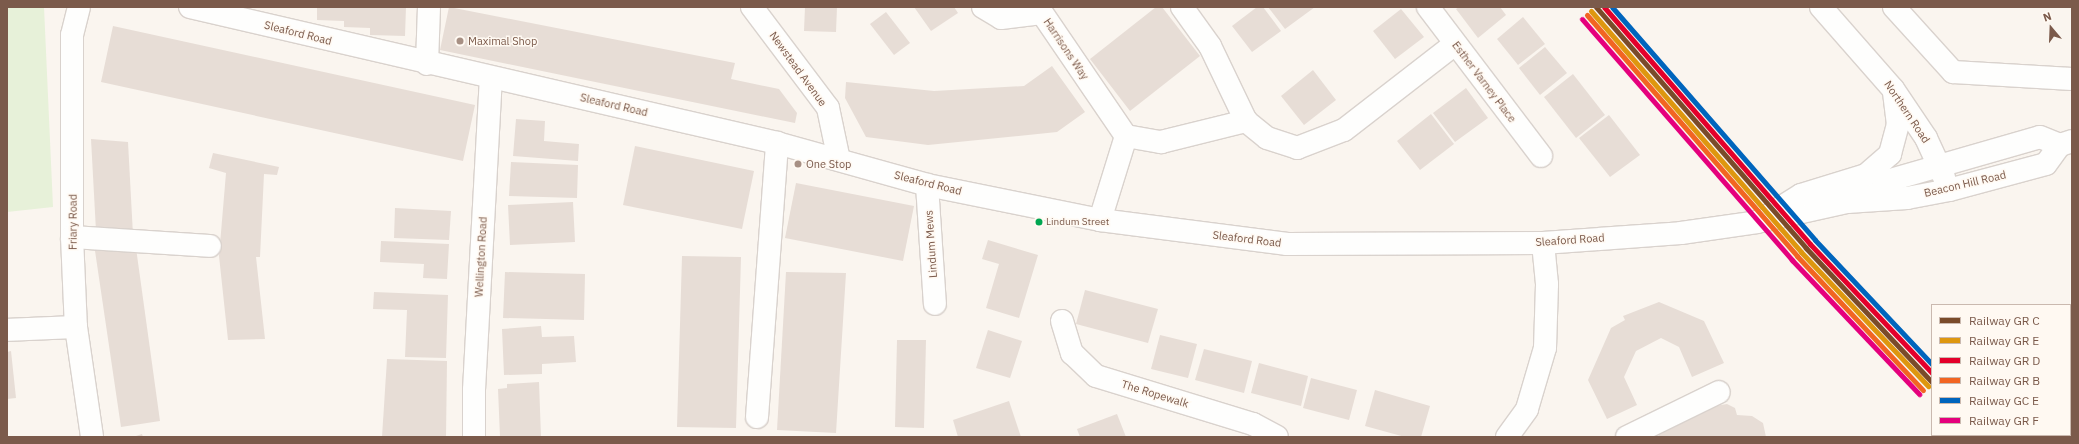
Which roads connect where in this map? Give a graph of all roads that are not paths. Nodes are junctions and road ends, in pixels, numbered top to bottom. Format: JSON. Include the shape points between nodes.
{"nodes":[{"id":1,"x":79,"y":7,"type":"edge"},
{"id":2,"x":190,"y":7,"type":"edge"},
{"id":3,"x":429,"y":7,"type":"edge"},
{"id":4,"x":752,"y":7,"type":"edge"},
{"id":5,"x":983,"y":7,"type":"edge"},
{"id":6,"x":1182,"y":7,"type":"edge"},
{"id":7,"x":1428,"y":7,"type":"edge"},
{"id":8,"x":1821,"y":7,"type":"edge"},
{"id":9,"x":1894,"y":7,"type":"edge"},
{"id":10,"x":1455,"y":44,"type":"junction"},
{"id":11,"x":427,"y":64,"type":"junction"},
{"id":12,"x":491,"y":77,"type":"junction"},
{"id":13,"x":2072,"y":79,"type":"edge"},
{"id":14,"x":1894,"y":89,"type":"junction"},
{"id":15,"x":1246,"y":121,"type":"junction"},
{"id":16,"x":1126,"y":136,"type":"junction"},
{"id":17,"x":777,"y":143,"type":"junction"},
{"id":18,"x":2066,"y":143,"type":"edge"},
{"id":19,"x":1541,"y":156,"type":"dead end"},
{"id":20,"x":839,"y":160,"type":"junction"},
{"id":21,"x":1938,"y":164,"type":"junction"},
{"id":22,"x":927,"y":185,"type":"junction"},
{"id":23,"x":1949,"y":190,"type":"junction"},
{"id":24,"x":1846,"y":193,"type":"junction"},
{"id":25,"x":1100,"y":220,"type":"junction"},
{"id":26,"x":72,"y":237,"type":"junction"},
{"id":27,"x":1543,"y":243,"type":"junction"},
{"id":28,"x":210,"y":246,"type":"dead end"},
{"id":29,"x":935,"y":304,"type":"dead end"},
{"id":30,"x":1062,"y":321,"type":"dead end"},
{"id":31,"x":76,"y":327,"type":"junction"},
{"id":32,"x":7,"y":330,"type":"edge"},
{"id":33,"x":1719,"y":392,"type":"dead end"},
{"id":34,"x":758,"y":417,"type":"dead end"},
{"id":35,"x":92,"y":437,"type":"edge"},
{"id":36,"x":474,"y":437,"type":"edge"},
{"id":37,"x":1277,"y":437,"type":"edge"},
{"id":38,"x":1507,"y":437,"type":"edge"},
{"id":39,"x":1627,"y":437,"type":"edge"}],
"edges":[{"from":1,"to":26,"type":"street","name":"Friary Road","via":[[72,35]]},
{"from":2,"to":11,"type":"street","name":"Sleaford Road"},
{"from":3,"to":11,"type":"street"},
{"from":4,"to":20,"type":"street","name":"Newstead Avenue","via":[[828,108]]},
{"from":5,"to":16,"type":"street","name":"Harrisons Way","via":[[1001,18],[1042,13]]},
{"from":6,"to":15,"type":"street","via":[[1210,46]]},
{"from":7,"to":10,"type":"street","name":"Esther Varney Place"},
{"from":8,"to":14,"type":"street","name":"Northern Road"},
{"from":9,"to":13,"type":"street","via":[[1953,72]]},
{"from":10,"to":15,"type":"street","via":[[1344,130],[1297,148],[1267,138]]},
{"from":10,"to":19,"type":"street","name":"Esther Varney Place"},
{"from":11,"to":12,"type":"street","name":"Sleaford Road"},
{"from":12,"to":17,"type":"street","name":"Sleaford Road"},
{"from":12,"to":36,"type":"street","name":"Wellington Road","via":[[474,390]]},
{"from":14,"to":21,"type":"street","name":"Northern Road","via":[[1926,138]]},
{"from":14,"to":24,"type":"street","via":[[1898,125],[1890,154]]},
{"from":15,"to":16,"type":"street","via":[[1161,142]]},
{"from":16,"to":25,"type":"street"},
{"from":17,"to":20,"type":"street","name":"Sleaford Road"},
{"from":17,"to":34,"type":"street"},
{"from":18,"to":21,"type":"street","via":[[2040,137]]},
{"from":18,"to":23,"type":"street","name":"Beacon Hill Road","via":[[2046,164]]},
{"from":20,"to":22,"type":"street","name":"Sleaford Road"},
{"from":21,"to":23,"type":"street","name":"Northern Road"},
{"from":21,"to":24,"type":"street"},
{"from":22,"to":25,"type":"street","name":"Sleaford Road"},
{"from":22,"to":29,"type":"street","name":"Lindum Mews"},
{"from":23,"to":24,"type":"street","name":"Beacon Hill Road","via":[[1907,198]]},
{"from":24,"to":27,"type":"street","name":"Sleaford Road","via":[[1757,222],[1681,233]]},
{"from":25,"to":27,"type":"street","name":"Sleaford Road","via":[[1287,244]]},
{"from":26,"to":28,"type":"street"},
{"from":26,"to":31,"type":"street","name":"Friary Road"},
{"from":27,"to":38,"type":"street","via":[[1547,284],[1545,348],[1527,409]]},
{"from":30,"to":37,"type":"street","name":"The Ropewalk","via":[[1072,353],[1096,376],[1254,424]]},
{"from":31,"to":32,"type":"street"},
{"from":31,"to":35,"type":"street","name":"Friary Road"},
{"from":33,"to":39,"type":"street"}]}
